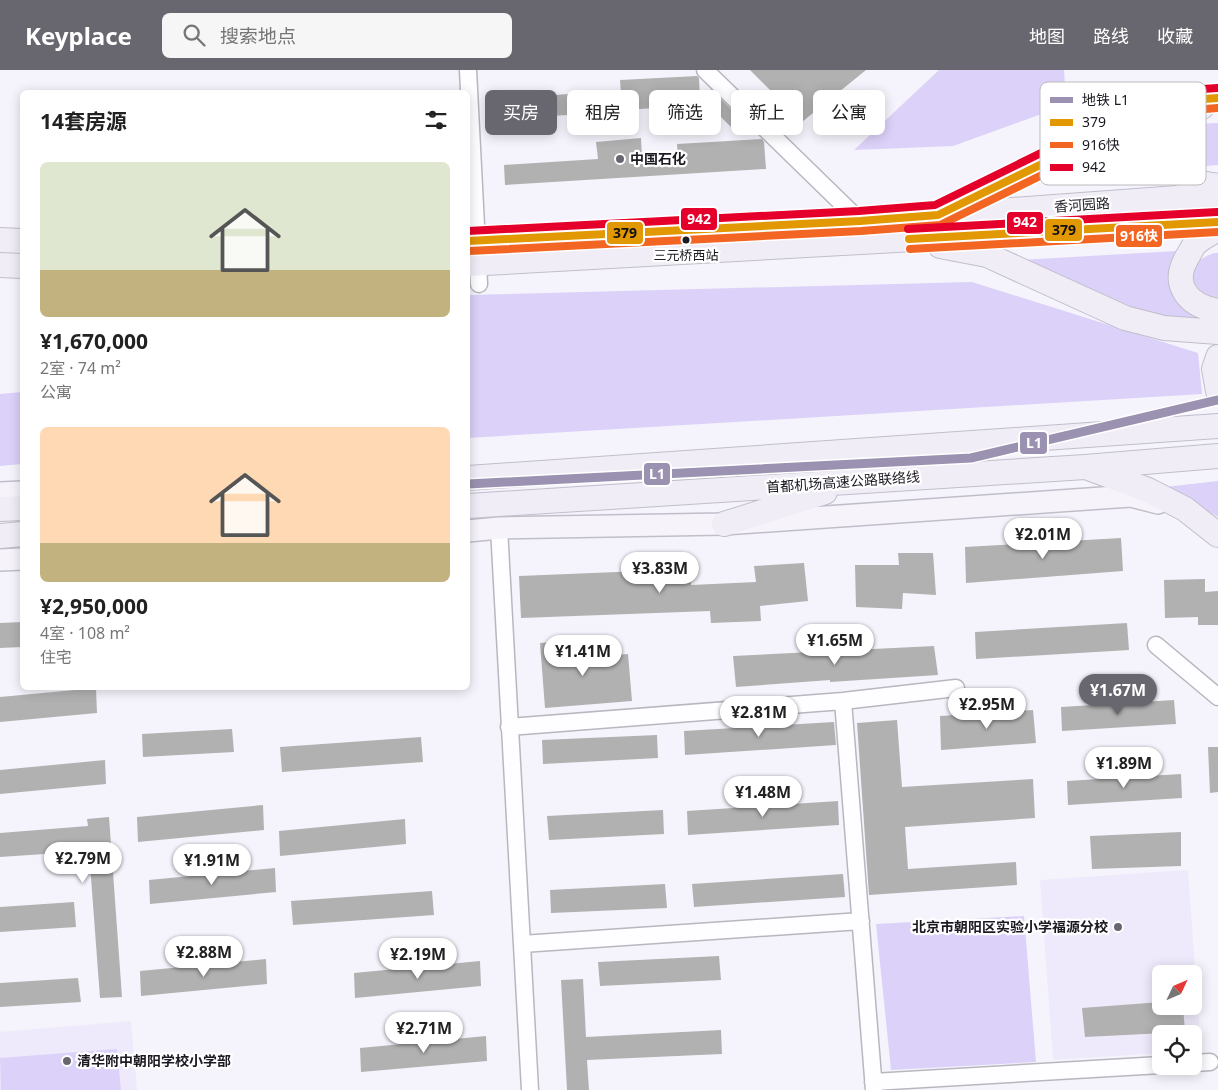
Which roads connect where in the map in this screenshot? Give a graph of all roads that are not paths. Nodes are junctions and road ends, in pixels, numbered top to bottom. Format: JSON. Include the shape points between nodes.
{"nodes":[{"id":1,"x":468,"y":70,"type":"edge"},
{"id":2,"x":705,"y":70,"type":"edge"},
{"id":3,"x":469,"y":90,"type":"edge"},
{"id":4,"x":470,"y":133,"type":"edge"},
{"id":5,"x":1040,"y":165,"type":"edge"},
{"id":6,"x":1218,"y":196,"type":"edge"},
{"id":7,"x":938,"y":215,"type":"junction"},
{"id":8,"x":860,"y":221,"type":"junction"},
{"id":9,"x":1218,"y":222,"type":"edge"},
{"id":10,"x":1218,"y":229,"type":"edge"},
{"id":11,"x":904,"y":239,"type":"junction"},
{"id":12,"x":0,"y":240,"type":"edge"},
{"id":13,"x":20,"y":241,"type":"edge"},
{"id":14,"x":474,"y":259,"type":"edge"},
{"id":15,"x":0,"y":265,"type":"edge"},
{"id":16,"x":20,"y":266,"type":"edge"},
{"id":17,"x":1218,"y":311,"type":"edge"},
{"id":18,"x":1218,"y":332,"type":"edge"},
{"id":19,"x":1218,"y":357,"type":"edge"},
{"id":20,"x":1218,"y":391,"type":"edge"},
{"id":21,"x":1218,"y":426,"type":"edge"},
{"id":22,"x":1218,"y":456,"type":"edge"},
{"id":23,"x":1085,"y":467,"type":"junction"},
{"id":24,"x":470,"y":478,"type":"edge"},
{"id":25,"x":861,"y":481,"type":"junction"},
{"id":26,"x":20,"y":492,"type":"edge"},
{"id":27,"x":0,"y":493,"type":"edge"},
{"id":28,"x":470,"y":506,"type":"edge"},
{"id":29,"x":20,"y":508,"type":"edge"},
{"id":30,"x":0,"y":509,"type":"edge"},
{"id":31,"x":1185,"y":509,"type":"junction"},
{"id":32,"x":724,"y":524,"type":"junction"},
{"id":33,"x":499,"y":528,"type":"junction"},
{"id":34,"x":470,"y":531,"type":"edge"},
{"id":35,"x":20,"y":534,"type":"edge"},
{"id":36,"x":1218,"y":535,"type":"edge"},
{"id":37,"x":0,"y":536,"type":"edge"},
{"id":38,"x":20,"y":559,"type":"edge"},
{"id":39,"x":0,"y":560,"type":"edge"},
{"id":40,"x":1156,"y":645,"type":"dead end"},
{"id":41,"x":956,"y":688,"type":"dead end"},
{"id":42,"x":1218,"y":697,"type":"edge"},
{"id":43,"x":843,"y":700,"type":"junction"},
{"id":44,"x":509,"y":727,"type":"junction"},
{"id":45,"x":860,"y":921,"type":"junction"},
{"id":46,"x":522,"y":944,"type":"junction"},
{"id":47,"x":1202,"y":1062,"type":"edge"},
{"id":48,"x":1210,"y":1062,"type":"dead end"},
{"id":49,"x":1152,"y":1066,"type":"edge"},
{"id":50,"x":873,"y":1086,"type":"edge"},
{"id":51,"x":530,"y":1090,"type":"edge"}],
"edges":[{"from":1,"to":3,"type":"street"},
{"from":2,"to":8,"type":"street"},
{"from":4,"to":14,"type":"street"},
{"from":5,"to":7,"type":"highway"},
{"from":6,"to":7,"type":"highway","name":"香河园路"},
{"from":7,"to":8,"type":"highway","name":"香河园路"},
{"from":8,"to":14,"type":"highway","name":"香河园路"},
{"from":9,"to":11,"type":"highway","name":"香河园路"},
{"from":10,"to":17,"type":"highway","via":[[1196,244],[1183,263],[1180,276],[1189,298],[1200,306]]},
{"from":11,"to":14,"type":"highway","name":"香河园路"},
{"from":11,"to":18,"type":"highway","via":[[987,255],[1125,318],[1164,328]]},
{"from":12,"to":13,"type":"highway"},
{"from":15,"to":16,"type":"highway"},
{"from":19,"to":20,"type":"highway","via":[[1214,369]]},
{"from":21,"to":24,"type":"highway"},
{"from":22,"to":23,"type":"highway","name":"首都机场高速公路联络线"},
{"from":23,"to":25,"type":"highway","name":"首都机场高速公路联络线"},
{"from":23,"to":31,"type":"highway","via":[[1148,490]]},
{"from":25,"to":28,"type":"highway","name":"首都机场高速公路联络线"},
{"from":25,"to":32,"type":"highway"},
{"from":26,"to":27,"type":"main road"},
{"from":29,"to":30,"type":"highway"},
{"from":31,"to":32,"type":"main road","via":[[1131,496]]},
{"from":31,"to":36,"type":"highway"},
{"from":32,"to":33,"type":"main road"},
{"from":33,"to":34,"type":"main road"},
{"from":33,"to":44,"type":"street"},
{"from":35,"to":37,"type":"highway"},
{"from":38,"to":39,"type":"main road"},
{"from":40,"to":42,"type":"street"},
{"from":41,"to":43,"type":"street"},
{"from":43,"to":44,"type":"street"},
{"from":43,"to":45,"type":"street"},
{"from":44,"to":46,"type":"street"},
{"from":45,"to":46,"type":"street"},
{"from":45,"to":50,"type":"street"},
{"from":46,"to":51,"type":"street"},
{"from":47,"to":48,"type":"street"},
{"from":49,"to":50,"type":"street"}]}
